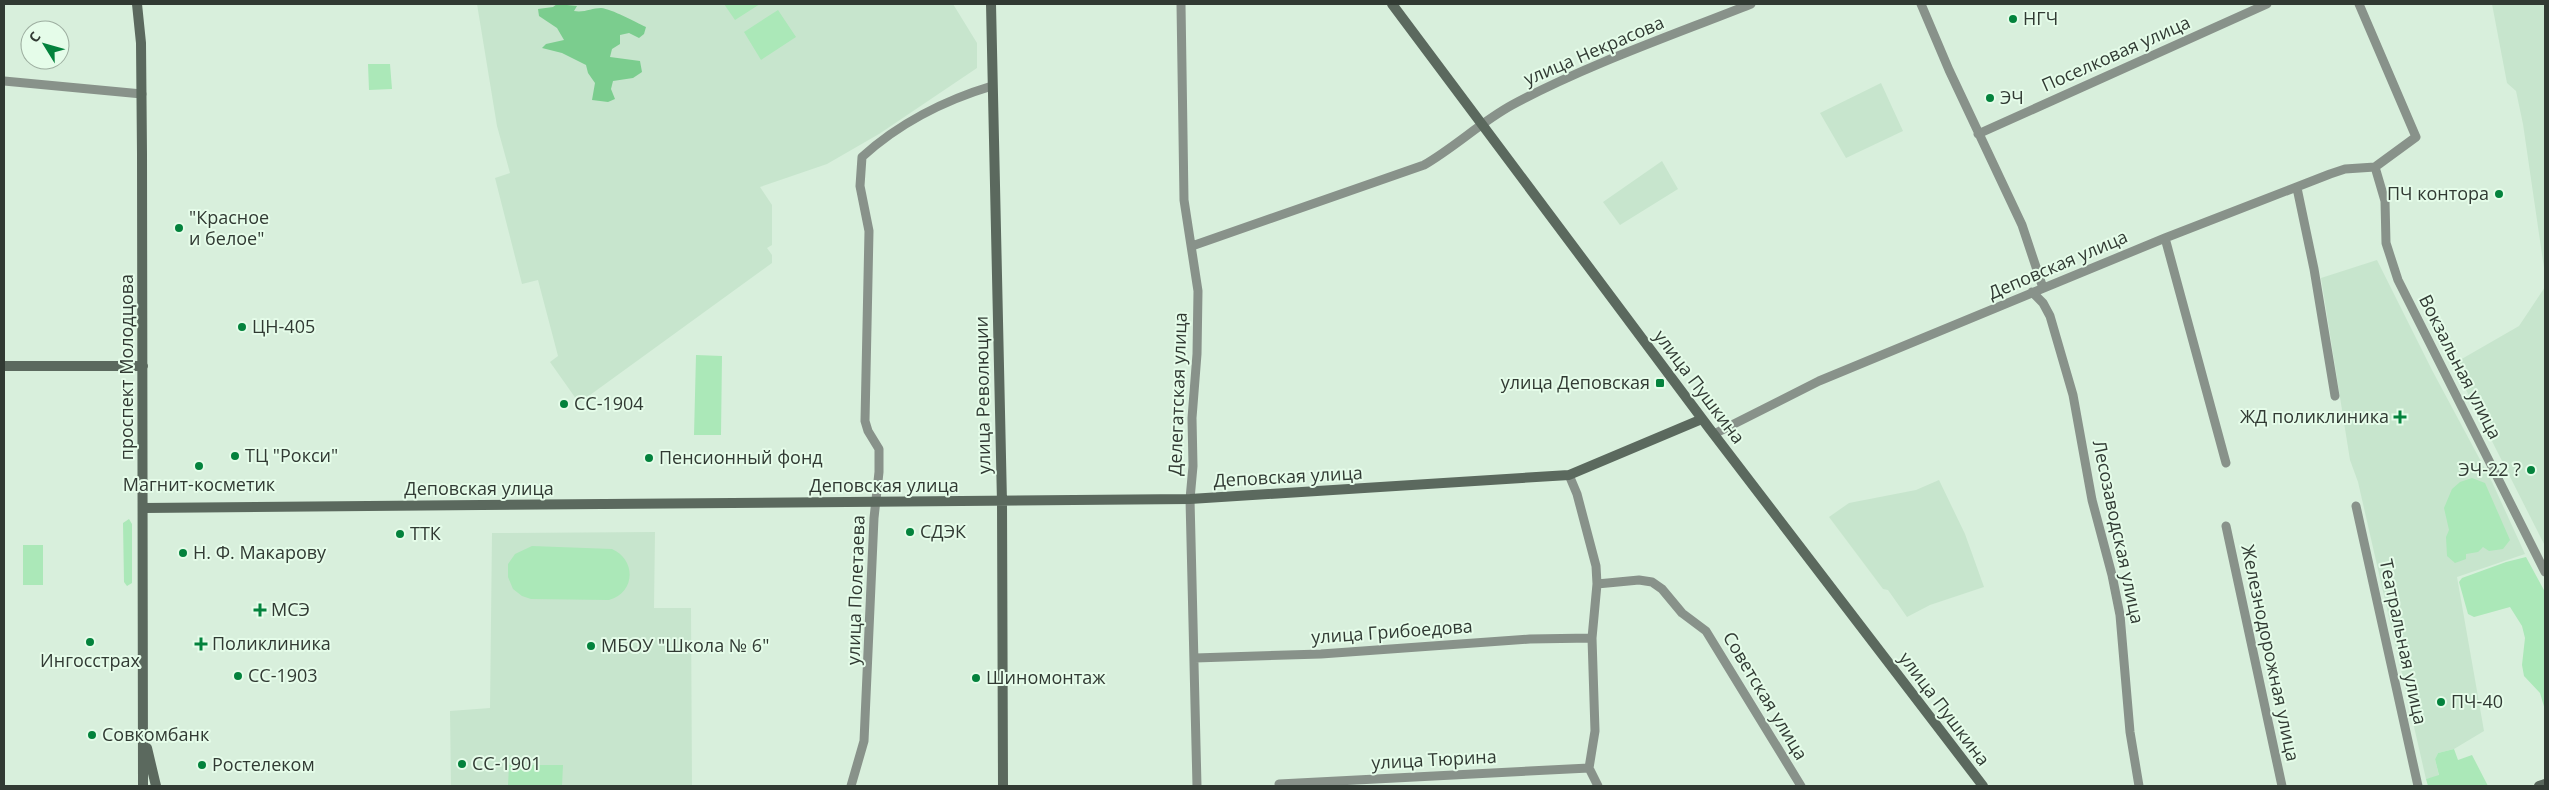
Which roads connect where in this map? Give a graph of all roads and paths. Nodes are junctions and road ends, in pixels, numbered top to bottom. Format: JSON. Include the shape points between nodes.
{"nodes":[{"id":1,"x":137,"y":4,"type":"edge"},
{"id":2,"x":991,"y":4,"type":"edge"},
{"id":3,"x":1180,"y":4,"type":"edge"},
{"id":4,"x":1392,"y":4,"type":"edge"},
{"id":5,"x":1751,"y":4,"type":"edge"},
{"id":6,"x":1921,"y":4,"type":"edge"},
{"id":7,"x":2267,"y":4,"type":"edge"},
{"id":8,"x":2360,"y":4,"type":"edge"},
{"id":9,"x":4,"y":81,"type":"edge"},
{"id":10,"x":992,"y":86,"type":"junction"},
{"id":11,"x":142,"y":94,"type":"junction"},
{"id":12,"x":1481,"y":124,"type":"junction"},
{"id":13,"x":1978,"y":134,"type":"junction"},
{"id":14,"x":2374,"y":167,"type":"junction"},
{"id":15,"x":2297,"y":188,"type":"junction"},
{"id":16,"x":2165,"y":238,"type":"junction"},
{"id":17,"x":1192,"y":246,"type":"junction"},
{"id":18,"x":2043,"y":288,"type":"junction"},
{"id":19,"x":2032,"y":292,"type":"junction"},
{"id":20,"x":4,"y":366,"type":"edge"},
{"id":21,"x":143,"y":366,"type":"junction"},
{"id":22,"x":2335,"y":396,"type":"dead end"},
{"id":23,"x":1702,"y":419,"type":"junction"},
{"id":24,"x":1714,"y":434,"type":"junction"},
{"id":25,"x":2226,"y":463,"type":"dead end"},
{"id":26,"x":1569,"y":476,"type":"junction"},
{"id":27,"x":1190,"y":499,"type":"junction"},
{"id":28,"x":1002,"y":502,"type":"junction"},
{"id":29,"x":876,"y":503,"type":"junction"},
{"id":30,"x":2356,"y":506,"type":"dead end"},
{"id":31,"x":144,"y":508,"type":"junction"},
{"id":32,"x":2226,"y":526,"type":"dead end"},
{"id":33,"x":2545,"y":572,"type":"edge"},
{"id":34,"x":1597,"y":584,"type":"junction"},
{"id":35,"x":1592,"y":638,"type":"junction"},
{"id":36,"x":1195,"y":658,"type":"junction"},
{"id":37,"x":144,"y":731,"type":"junction"},
{"id":38,"x":1589,"y":768,"type":"junction"},
{"id":39,"x":1280,"y":784,"type":"dead end"},
{"id":40,"x":2545,"y":784,"type":"edge"},
{"id":41,"x":142,"y":786,"type":"edge"},
{"id":42,"x":156,"y":786,"type":"edge"},
{"id":43,"x":851,"y":786,"type":"edge"},
{"id":44,"x":1003,"y":786,"type":"edge"},
{"id":45,"x":1197,"y":786,"type":"edge"},
{"id":46,"x":1598,"y":786,"type":"edge"},
{"id":47,"x":1801,"y":786,"type":"edge"},
{"id":48,"x":1983,"y":786,"type":"edge"},
{"id":49,"x":2139,"y":786,"type":"edge"},
{"id":50,"x":2282,"y":786,"type":"edge"},
{"id":51,"x":2418,"y":786,"type":"edge"},
{"id":52,"x":2539,"y":786,"type":"edge"}],
"edges":[{"from":1,"to":11,"type":"street","name":"проспект Молодцова"},
{"from":2,"to":10,"type":"street","name":"улица Революции"},
{"from":3,"to":17,"type":"street","name":"Делегатская улица","via":[[1184,200]]},
{"from":4,"to":12,"type":"street","name":"улица Пушкина"},
{"from":5,"to":12,"type":"street","name":"улица Некрасова","via":[[1567,79]]},
{"from":6,"to":13,"type":"street"},
{"from":7,"to":13,"type":"street","name":"Поселковая улица"},
{"from":8,"to":14,"type":"street","via":[[2416,137]]},
{"from":9,"to":11,"type":"street"},
{"from":10,"to":28,"type":"street","name":"улица Революции"},
{"from":10,"to":29,"type":"street","name":"улица Полетаева","via":[[944,103],[878,142],[862,157],[860,186],[869,231],[865,420],[879,449]]},
{"from":11,"to":21,"type":"street","name":"проспект Молодцова"},
{"from":12,"to":17,"type":"street","name":"улица Некрасова","via":[[1424,165]]},
{"from":12,"to":23,"type":"street","name":"улица Пушкина"},
{"from":13,"to":18,"type":"street","via":[[2022,225]]},
{"from":14,"to":15,"type":"street","name":"Деповская улица","via":[[2345,169]]},
{"from":14,"to":33,"type":"street","name":"Вокзальная улица","via":[[2385,201],[2386,243],[2398,280]]},
{"from":15,"to":16,"type":"street","name":"Деповская улица"},
{"from":15,"to":22,"type":"street"},
{"from":16,"to":18,"type":"street","name":"Деповская улица"},
{"from":16,"to":25,"type":"street"},
{"from":17,"to":27,"type":"street","name":"Делегатская улица","via":[[1198,300]]},
{"from":18,"to":19,"type":"street","name":"Деповская улица"},
{"from":19,"to":24,"type":"street","name":"Деповская улица","via":[[1819,381]]},
{"from":19,"to":49,"type":"street","name":"Лесозаводская улица","via":[[2050,316],[2080,428],[2092,500],[2120,615],[2130,732]]},
{"from":20,"to":21,"type":"street"},
{"from":21,"to":31,"type":"street","name":"проспект Молодцова"},
{"from":23,"to":24,"type":"street","name":"улица Пушкина"},
{"from":23,"to":26,"type":"street","name":"Деповская улица"},
{"from":24,"to":48,"type":"street","name":"улица Пушкина"},
{"from":26,"to":27,"type":"street","name":"Деповская улица"},
{"from":26,"to":34,"type":"street","via":[[1589,539]]},
{"from":27,"to":28,"type":"street","name":"Деповская улица"},
{"from":27,"to":36,"type":"street","name":"Делегатская улица"},
{"from":28,"to":29,"type":"street","name":"Деповская улица"},
{"from":28,"to":44,"type":"street","name":"улица Революции"},
{"from":29,"to":31,"type":"street","name":"Деповская улица"},
{"from":29,"to":43,"type":"street","name":"улица Полетаева","via":[[864,741]]},
{"from":30,"to":51,"type":"street","name":"Театральная улица"},
{"from":31,"to":37,"type":"street","name":"проспект Молодцова"},
{"from":32,"to":50,"type":"street","name":"Железнодорожная улица"},
{"from":34,"to":35,"type":"street"},
{"from":34,"to":47,"type":"street","name":"Советская улица","via":[[1652,582],[1682,613],[1706,631]]},
{"from":35,"to":36,"type":"street","name":"улица Грибоедова"},
{"from":35,"to":38,"type":"street","via":[[1594,731]]},
{"from":36,"to":45,"type":"street","name":"Делегатская улица"},
{"from":37,"to":41,"type":"street","name":"проспект Молодцова"},
{"from":37,"to":42,"type":"street","name":"проспект Молодцова"},
{"from":38,"to":39,"type":"street","name":"улица Тюрина"},
{"from":38,"to":46,"type":"street"},
{"from":40,"to":52,"type":"street"}]}
